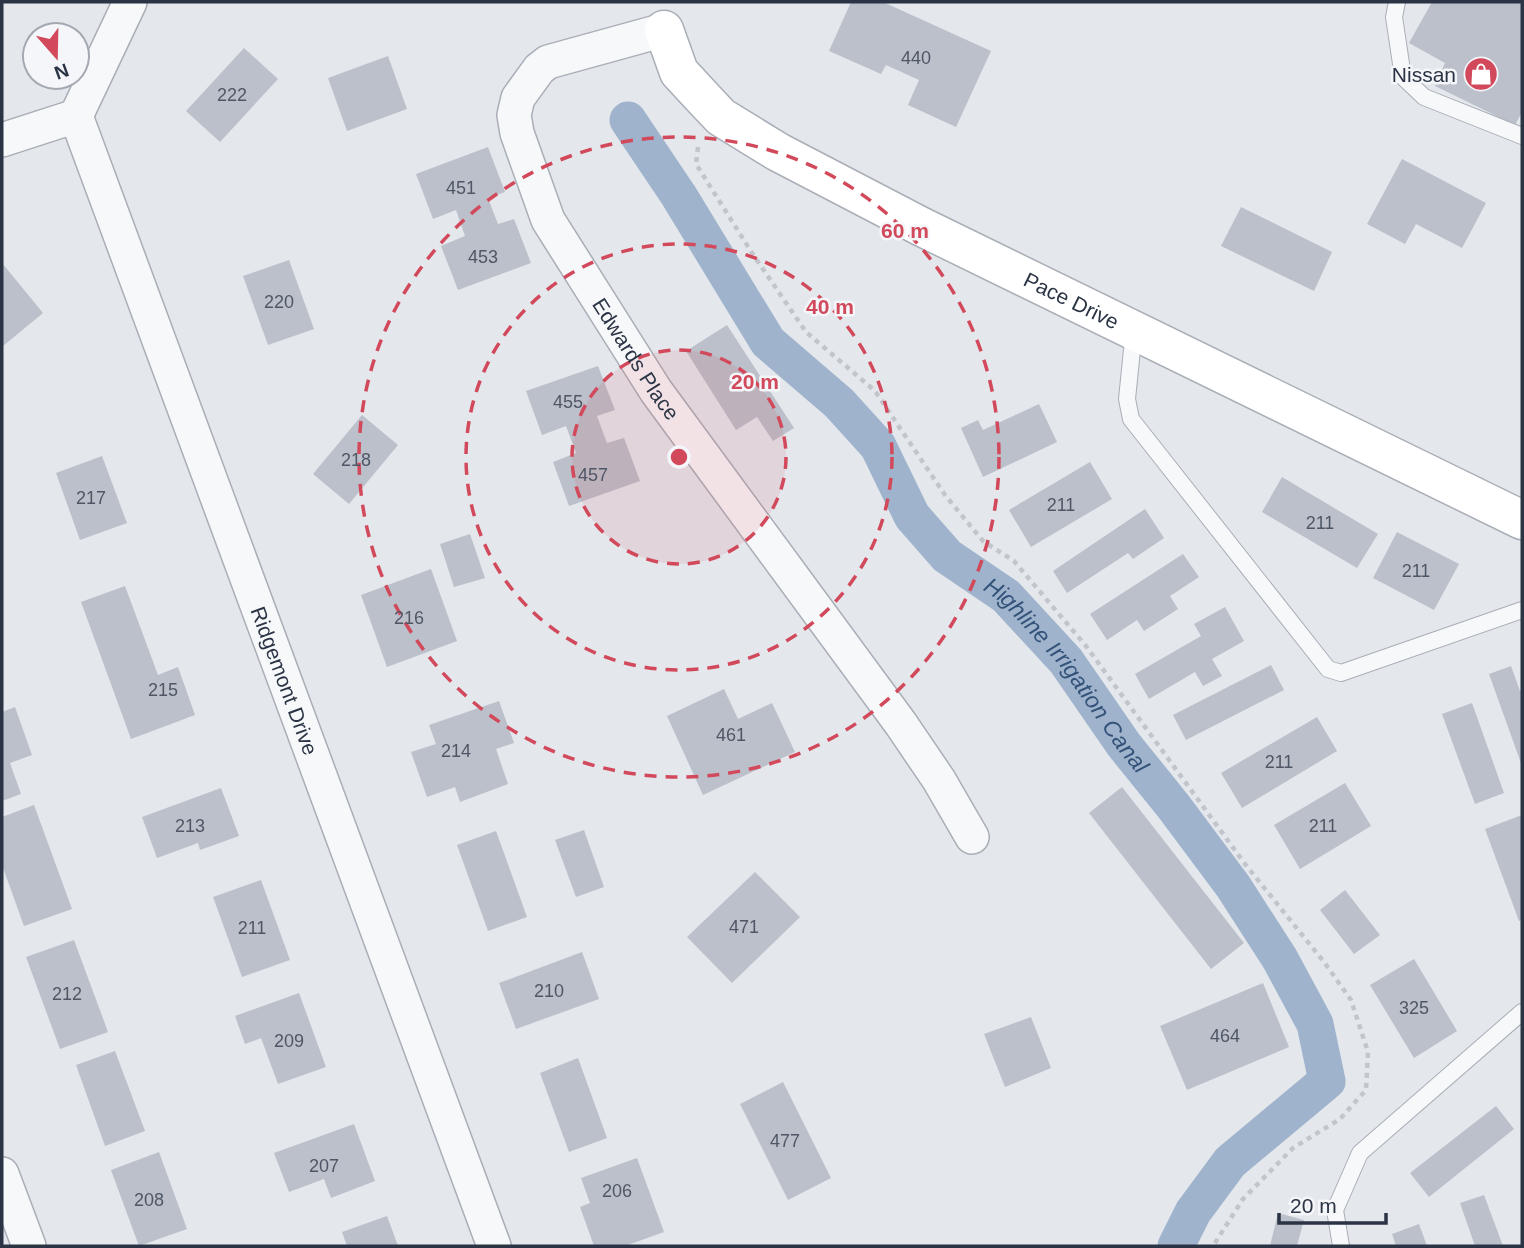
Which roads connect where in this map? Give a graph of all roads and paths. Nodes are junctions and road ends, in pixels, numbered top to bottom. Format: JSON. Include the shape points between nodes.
{"nodes":[{"id":1,"x":130,"y":2,"type":"edge"},
{"id":2,"x":1397,"y":2,"type":"edge"},
{"id":3,"x":664,"y":30,"type":"joint"},
{"id":4,"x":704,"y":99,"type":"junction"},
{"id":5,"x":76,"y":116,"type":"junction"},
{"id":6,"x":1522,"y":136,"type":"edge"},
{"id":7,"x":2,"y":140,"type":"edge"},
{"id":8,"x":1134,"y":330,"type":"junction"},
{"id":9,"x":1522,"y":520,"type":"edge"},
{"id":10,"x":1522,"y":610,"type":"edge"},
{"id":11,"x":972,"y":837,"type":"dead end"},
{"id":12,"x":1522,"y":1012,"type":"edge"},
{"id":13,"x":2,"y":1174,"type":"edge"},
{"id":14,"x":29,"y":1246,"type":"edge"},
{"id":15,"x":494,"y":1246,"type":"edge"},
{"id":16,"x":1213,"y":1246,"type":"edge"},
{"id":17,"x":1340,"y":1246,"type":"edge"}],
"edges":[{"from":1,"to":5,"type":"street"},
{"from":2,"to":6,"type":"lane","via":[[1394,17],[1403,77],[1424,97]]},
{"from":3,"to":4,"type":"street","name":"Pace Drive","via":[[679,72]]},
{"from":3,"to":11,"type":"street","name":"Edwards Place","via":[[548,62],[518,98],[514,115],[517,133],[548,220],[656,391],[901,724]]},
{"from":4,"to":8,"type":"street","name":"Pace Drive","via":[[721,117],[778,152],[922,228]]},
{"from":4,"to":16,"type":"path","via":[[696,164],[806,332],[875,391],[945,495],[983,541],[1014,561],[1086,646],[1351,1000],[1368,1052],[1366,1090],[1340,1119],[1293,1148],[1243,1199]]},
{"from":5,"to":7,"type":"street"},
{"from":5,"to":15,"type":"street","name":"Ridgemont Drive"},
{"from":8,"to":9,"type":"street","name":"Pace Drive"},
{"from":8,"to":10,"type":"lane","via":[[1127,399],[1132,419],[1328,669],[1341,673]]},
{"from":12,"to":17,"type":"lane","via":[[1360,1153],[1335,1210]]},
{"from":13,"to":14,"type":"street"}]}
